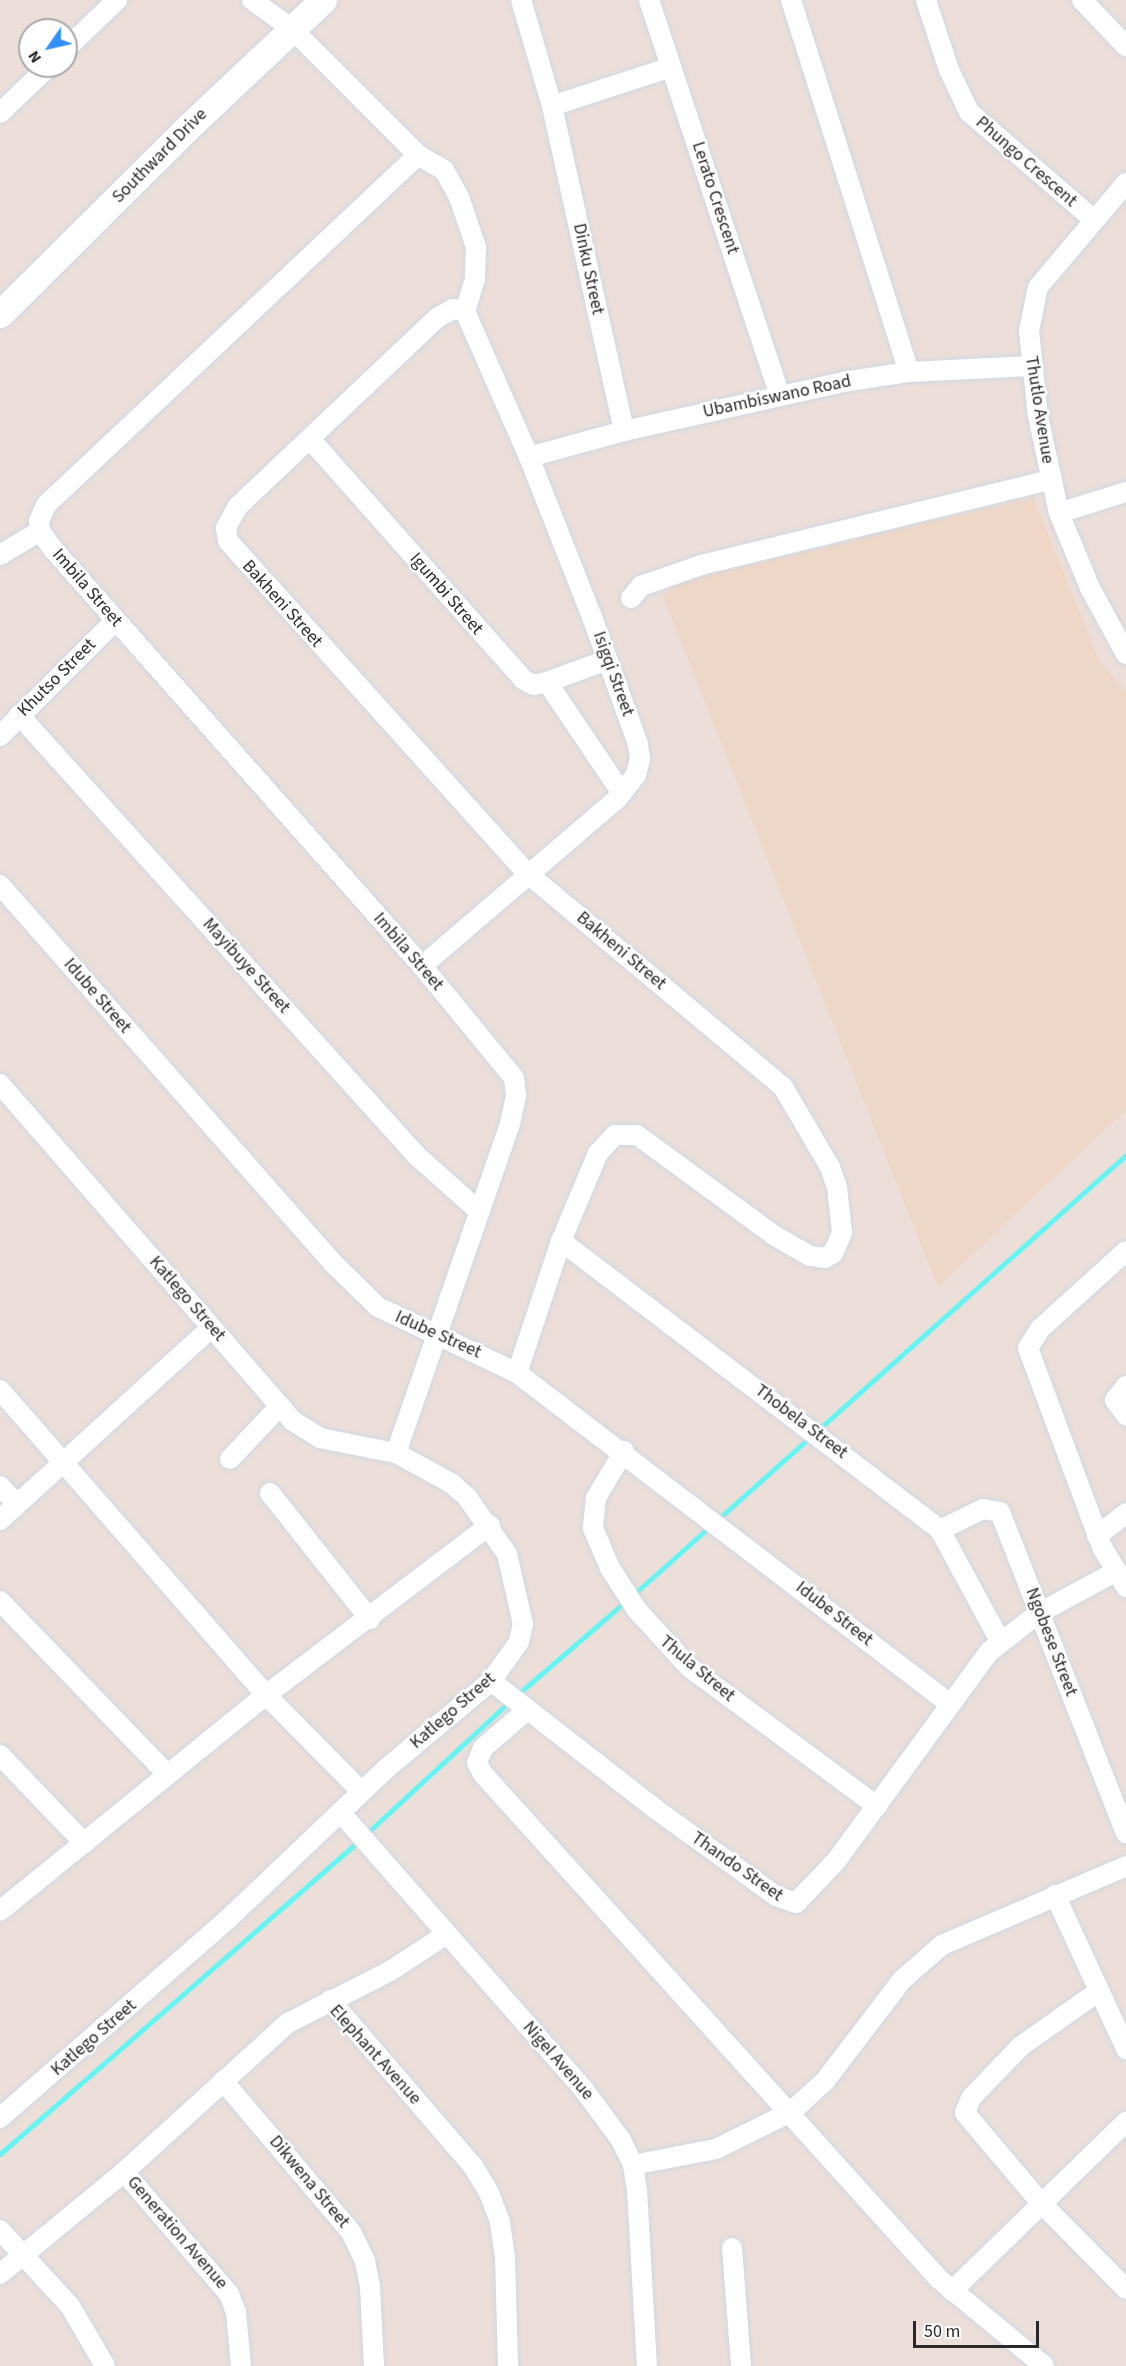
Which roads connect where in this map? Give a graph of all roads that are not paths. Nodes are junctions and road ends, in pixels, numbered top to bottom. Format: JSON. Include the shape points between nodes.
{"nodes":[{"id":1,"x":117,"y":0,"type":"edge"},
{"id":2,"x":252,"y":0,"type":"edge"},
{"id":3,"x":323,"y":0,"type":"edge"},
{"id":4,"x":521,"y":0,"type":"edge"},
{"id":5,"x":649,"y":0,"type":"edge"},
{"id":6,"x":791,"y":0,"type":"edge"},
{"id":7,"x":926,"y":0,"type":"edge"},
{"id":8,"x":1082,"y":0,"type":"edge"},
{"id":9,"x":292,"y":29,"type":"junction"},
{"id":10,"x":78,"y":37,"type":"edge"},
{"id":11,"x":1126,"y":46,"type":"edge"},
{"id":12,"x":671,"y":67,"type":"junction"},
{"id":13,"x":36,"y":78,"type":"edge"},
{"id":14,"x":552,"y":106,"type":"junction"},
{"id":15,"x":0,"y":113,"type":"edge"},
{"id":16,"x":418,"y":155,"type":"junction"},
{"id":17,"x":1126,"y":183,"type":"edge"},
{"id":18,"x":1093,"y":219,"type":"junction"},
{"id":19,"x":465,"y":311,"type":"junction"},
{"id":20,"x":0,"y":314,"type":"edge"},
{"id":21,"x":1030,"y":366,"type":"junction"},
{"id":22,"x":909,"y":372,"type":"junction"},
{"id":23,"x":780,"y":396,"type":"junction"},
{"id":24,"x":624,"y":431,"type":"junction"},
{"id":25,"x":310,"y":439,"type":"junction"},
{"id":26,"x":529,"y":457,"type":"junction"},
{"id":27,"x":1050,"y":480,"type":"junction"},
{"id":28,"x":1126,"y":492,"type":"edge"},
{"id":29,"x":1059,"y":513,"type":"junction"},
{"id":30,"x":40,"y":531,"type":"junction"},
{"id":31,"x":0,"y":555,"type":"edge"},
{"id":32,"x":631,"y":598,"type":"dead end"},
{"id":33,"x":115,"y":621,"type":"junction"},
{"id":34,"x":1126,"y":654,"type":"edge"},
{"id":35,"x":608,"y":660,"type":"junction"},
{"id":36,"x":547,"y":682,"type":"junction"},
{"id":37,"x":19,"y":715,"type":"junction"},
{"id":38,"x":0,"y":736,"type":"edge"},
{"id":39,"x":622,"y":793,"type":"junction"},
{"id":40,"x":527,"y":873,"type":"junction"},
{"id":41,"x":0,"y":885,"type":"edge"},
{"id":42,"x":422,"y":966,"type":"junction"},
{"id":43,"x":0,"y":1084,"type":"edge"},
{"id":44,"x":479,"y":1210,"type":"junction"},
{"id":45,"x":561,"y":1241,"type":"junction"},
{"id":46,"x":1126,"y":1251,"type":"edge"},
{"id":47,"x":211,"y":1328,"type":"junction"},
{"id":48,"x":437,"y":1335,"type":"junction"},
{"id":49,"x":517,"y":1373,"type":"junction"},
{"id":50,"x":1126,"y":1386,"type":"edge"},
{"id":51,"x":0,"y":1390,"type":"edge"},
{"id":52,"x":280,"y":1406,"type":"junction"},
{"id":53,"x":1126,"y":1415,"type":"edge"},
{"id":54,"x":624,"y":1451,"type":"junction"},
{"id":55,"x":396,"y":1453,"type":"junction"},
{"id":56,"x":230,"y":1459,"type":"dead end"},
{"id":57,"x":63,"y":1462,"type":"junction"},
{"id":58,"x":0,"y":1486,"type":"edge"},
{"id":59,"x":270,"y":1493,"type":"dead end"},
{"id":60,"x":17,"y":1504,"type":"junction"},
{"id":61,"x":1126,"y":1513,"type":"edge"},
{"id":62,"x":0,"y":1520,"type":"edge"},
{"id":63,"x":490,"y":1525,"type":"junction"},
{"id":64,"x":940,"y":1530,"type":"junction"},
{"id":65,"x":1098,"y":1536,"type":"junction"},
{"id":66,"x":1120,"y":1580,"type":"edge"},
{"id":67,"x":0,"y":1601,"type":"edge"},
{"id":68,"x":1039,"y":1613,"type":"junction"},
{"id":69,"x":370,"y":1619,"type":"junction"},
{"id":70,"x":1000,"y":1641,"type":"junction"},
{"id":71,"x":492,"y":1681,"type":"junction"},
{"id":72,"x":266,"y":1695,"type":"junction"},
{"id":73,"x":950,"y":1704,"type":"junction"},
{"id":74,"x":526,"y":1711,"type":"junction"},
{"id":75,"x":0,"y":1755,"type":"edge"},
{"id":76,"x":167,"y":1774,"type":"junction"},
{"id":77,"x":362,"y":1792,"type":"junction"},
{"id":78,"x":877,"y":1806,"type":"junction"},
{"id":79,"x":339,"y":1812,"type":"junction"},
{"id":80,"x":1126,"y":1833,"type":"edge"},
{"id":81,"x":84,"y":1843,"type":"junction"},
{"id":82,"x":1126,"y":1866,"type":"edge"},
{"id":83,"x":1055,"y":1895,"type":"junction"},
{"id":84,"x":0,"y":1911,"type":"edge"},
{"id":85,"x":447,"y":1934,"type":"junction"},
{"id":86,"x":1099,"y":1991,"type":"junction"},
{"id":87,"x":330,"y":2000,"type":"junction"},
{"id":88,"x":1126,"y":2049,"type":"edge"},
{"id":89,"x":223,"y":2081,"type":"junction"},
{"id":90,"x":791,"y":2112,"type":"junction"},
{"id":91,"x":0,"y":2118,"type":"edge"},
{"id":92,"x":1126,"y":2122,"type":"edge"},
{"id":93,"x":633,"y":2165,"type":"junction"},
{"id":94,"x":124,"y":2172,"type":"junction"},
{"id":95,"x":1041,"y":2203,"type":"junction"},
{"id":96,"x":0,"y":2230,"type":"edge"},
{"id":97,"x":732,"y":2248,"type":"dead end"},
{"id":98,"x":21,"y":2253,"type":"junction"},
{"id":99,"x":0,"y":2274,"type":"edge"},
{"id":100,"x":1126,"y":2289,"type":"edge"},
{"id":101,"x":952,"y":2291,"type":"junction"},
{"id":102,"x":105,"y":2366,"type":"edge"},
{"id":103,"x":241,"y":2366,"type":"edge"},
{"id":104,"x":374,"y":2366,"type":"edge"},
{"id":105,"x":508,"y":2366,"type":"edge"},
{"id":106,"x":647,"y":2366,"type":"edge"},
{"id":107,"x":741,"y":2366,"type":"edge"},
{"id":108,"x":1044,"y":2366,"type":"edge"}],
"edges":[{"from":1,"to":10,"type":"street"},
{"from":2,"to":9,"type":"street"},
{"from":3,"to":9,"type":"main road","name":"Southward Drive"},
{"from":4,"to":14,"type":"street","name":"Dinku Street"},
{"from":5,"to":12,"type":"street","name":"Lerato Crescent"},
{"from":6,"to":22,"type":"street"},
{"from":7,"to":18,"type":"street","name":"Phungo Crescent","via":[[949,70],[969,112]]},
{"from":8,"to":11,"type":"street"},
{"from":9,"to":16,"type":"street"},
{"from":9,"to":20,"type":"main road","name":"Southward Drive"},
{"from":12,"to":14,"type":"street"},
{"from":12,"to":23,"type":"street","name":"Lerato Crescent"},
{"from":13,"to":15,"type":"street"},
{"from":14,"to":24,"type":"street","name":"Dinku Street"},
{"from":16,"to":19,"type":"street","via":[[444,170],[472,233],[477,262]]},
{"from":16,"to":30,"type":"street","via":[[46,505],[39,521]]},
{"from":17,"to":18,"type":"street","name":"Thutlo Avenue"},
{"from":18,"to":21,"type":"street","name":"Thutlo Avenue","via":[[1038,287],[1030,313]]},
{"from":19,"to":25,"type":"street","name":"Bakheni Street","via":[[453,309],[436,318]]},
{"from":19,"to":26,"type":"street","name":"Isigqi Street"},
{"from":21,"to":22,"type":"street","name":"Ubambiswano Road"},
{"from":21,"to":27,"type":"street","name":"Thutlo Avenue"},
{"from":22,"to":23,"type":"street","name":"Ubambiswano Road"},
{"from":23,"to":24,"type":"street","name":"Ubambiswano Road"},
{"from":24,"to":26,"type":"street","name":"Ubambiswano Road"},
{"from":25,"to":36,"type":"street","name":"Igumbi Street","via":[[515,672],[534,685]]},
{"from":25,"to":40,"type":"street","name":"Bakheni Street","via":[[238,506],[226,528],[228,541]]},
{"from":26,"to":35,"type":"street","name":"Isigqi Street"},
{"from":27,"to":29,"type":"street","name":"Thutlo Avenue"},
{"from":27,"to":32,"type":"street","via":[[701,565],[641,586]]},
{"from":28,"to":29,"type":"street"},
{"from":29,"to":34,"type":"street","name":"Thutlo Avenue","via":[[1090,588]]},
{"from":30,"to":31,"type":"street"},
{"from":30,"to":33,"type":"street","name":"Imbila Street"},
{"from":33,"to":37,"type":"street","name":"Khutso Street"},
{"from":33,"to":42,"type":"street","name":"Imbila Street"},
{"from":35,"to":36,"type":"street"},
{"from":35,"to":39,"type":"street","name":"Isigqi Street","via":[[638,744],[636,775]]},
{"from":36,"to":39,"type":"street"},
{"from":37,"to":38,"type":"street","name":"Khutso Street"},
{"from":37,"to":44,"type":"street","name":"Mayibuye Street","via":[[417,1156]]},
{"from":39,"to":40,"type":"street","name":"Isigqi Street"},
{"from":40,"to":42,"type":"street","name":"Isigqi Street"},
{"from":40,"to":45,"type":"street","name":"Bakheni Street","via":[[783,1088],[830,1167],[837,1187],[842,1233],[833,1253],[825,1258],[810,1256],[775,1236],[637,1135],[625,1132],[615,1135],[598,1153]]},
{"from":41,"to":48,"type":"street","name":"Idube Street","via":[[356,1288],[402,1321]]},
{"from":42,"to":44,"type":"street","name":"Imbila Street","via":[[513,1078],[516,1095],[510,1124]]},
{"from":43,"to":47,"type":"street","name":"Katlego Street"},
{"from":44,"to":48,"type":"street","name":"Imbila Street"},
{"from":45,"to":49,"type":"street","name":"Bakheni Street"},
{"from":45,"to":64,"type":"street","name":"Thobela Street"},
{"from":46,"to":65,"type":"street","via":[[1040,1329],[1028,1348]]},
{"from":47,"to":52,"type":"street","name":"Katlego Street"},
{"from":47,"to":57,"type":"street"},
{"from":48,"to":49,"type":"street","name":"Idube Street"},
{"from":48,"to":55,"type":"street","name":"Imbila Street"},
{"from":49,"to":54,"type":"street","name":"Idube Street"},
{"from":50,"to":53,"type":"street","via":[[1115,1400]]},
{"from":51,"to":57,"type":"street"},
{"from":52,"to":55,"type":"street","name":"Katlego Street","via":[[306,1431],[320,1438]]},
{"from":52,"to":56,"type":"street"},
{"from":54,"to":73,"type":"street","name":"Idube Street"},
{"from":54,"to":78,"type":"street","name":"Thula Street","via":[[596,1498],[593,1528],[610,1568],[637,1610],[689,1667]]},
{"from":55,"to":63,"type":"street","name":"Katlego Street","via":[[451,1483]]},
{"from":57,"to":60,"type":"street"},
{"from":57,"to":72,"type":"street"},
{"from":58,"to":60,"type":"street"},
{"from":59,"to":69,"type":"street"},
{"from":60,"to":62,"type":"street"},
{"from":61,"to":65,"type":"street"},
{"from":63,"to":69,"type":"street"},
{"from":63,"to":71,"type":"street","name":"Katlego Street","via":[[513,1572],[523,1624],[519,1642]]},
{"from":64,"to":68,"type":"street","name":"Ngobese Street","via":[[983,1509],[1000,1512]]},
{"from":64,"to":70,"type":"street","name":"Thobela Street"},
{"from":65,"to":66,"type":"street"},
{"from":66,"to":68,"type":"street","name":"Thando Street"},
{"from":67,"to":76,"type":"street"},
{"from":68,"to":70,"type":"street","name":"Thando Street"},
{"from":68,"to":80,"type":"street","name":"Ngobese Street"},
{"from":69,"to":72,"type":"street"},
{"from":70,"to":73,"type":"street","name":"Thando Street"},
{"from":71,"to":74,"type":"street","name":"Thando Street"},
{"from":71,"to":77,"type":"street","name":"Katlego Street"},
{"from":72,"to":76,"type":"street"},
{"from":72,"to":77,"type":"street"},
{"from":73,"to":78,"type":"street","name":"Thando Street"},
{"from":74,"to":78,"type":"street","name":"Thando Street","via":[[788,1903],[803,1899]]},
{"from":74,"to":90,"type":"street","via":[[483,1748],[477,1763],[483,1774]]},
{"from":75,"to":81,"type":"street"},
{"from":76,"to":81,"type":"street"},
{"from":77,"to":79,"type":"street","name":"Katlego Street"},
{"from":79,"to":85,"type":"street","name":"Nigel Avenue"},
{"from":79,"to":91,"type":"street","name":"Katlego Street","via":[[228,1919]]},
{"from":81,"to":84,"type":"street"},
{"from":82,"to":83,"type":"street"},
{"from":83,"to":86,"type":"street"},
{"from":83,"to":90,"type":"street","via":[[970,1930],[920,1961],[825,2081]]},
{"from":85,"to":87,"type":"street","via":[[390,1971]]},
{"from":85,"to":93,"type":"street","name":"Nigel Avenue","via":[[602,2112]]},
{"from":86,"to":88,"type":"street"},
{"from":86,"to":95,"type":"street","via":[[1021,2046],[966,2105],[967,2120]]},
{"from":87,"to":89,"type":"street","name":"Elephant Avenue","via":[[288,2023]]},
{"from":87,"to":105,"type":"street","name":"Elephant Avenue","via":[[473,2166],[489,2193],[500,2222],[505,2257]]},
{"from":89,"to":94,"type":"street","name":"Elephant Avenue"},
{"from":89,"to":104,"type":"street","name":"Dikwena Street","via":[[351,2232],[365,2261],[370,2287]]},
{"from":90,"to":93,"type":"street","via":[[716,2149]]},
{"from":90,"to":101,"type":"street"},
{"from":92,"to":95,"type":"street"},
{"from":93,"to":106,"type":"street","name":"Nigel Avenue"},
{"from":94,"to":98,"type":"street","name":"Elephant Avenue"},
{"from":94,"to":103,"type":"street","name":"Generation Avenue","via":[[229,2294],[236,2312]]},
{"from":95,"to":100,"type":"street"},
{"from":95,"to":101,"type":"street"},
{"from":96,"to":98,"type":"street"},
{"from":97,"to":107,"type":"street"},
{"from":98,"to":99,"type":"street","name":"Elephant Avenue"},
{"from":98,"to":102,"type":"street","via":[[70,2306]]},
{"from":101,"to":108,"type":"street"}]}
